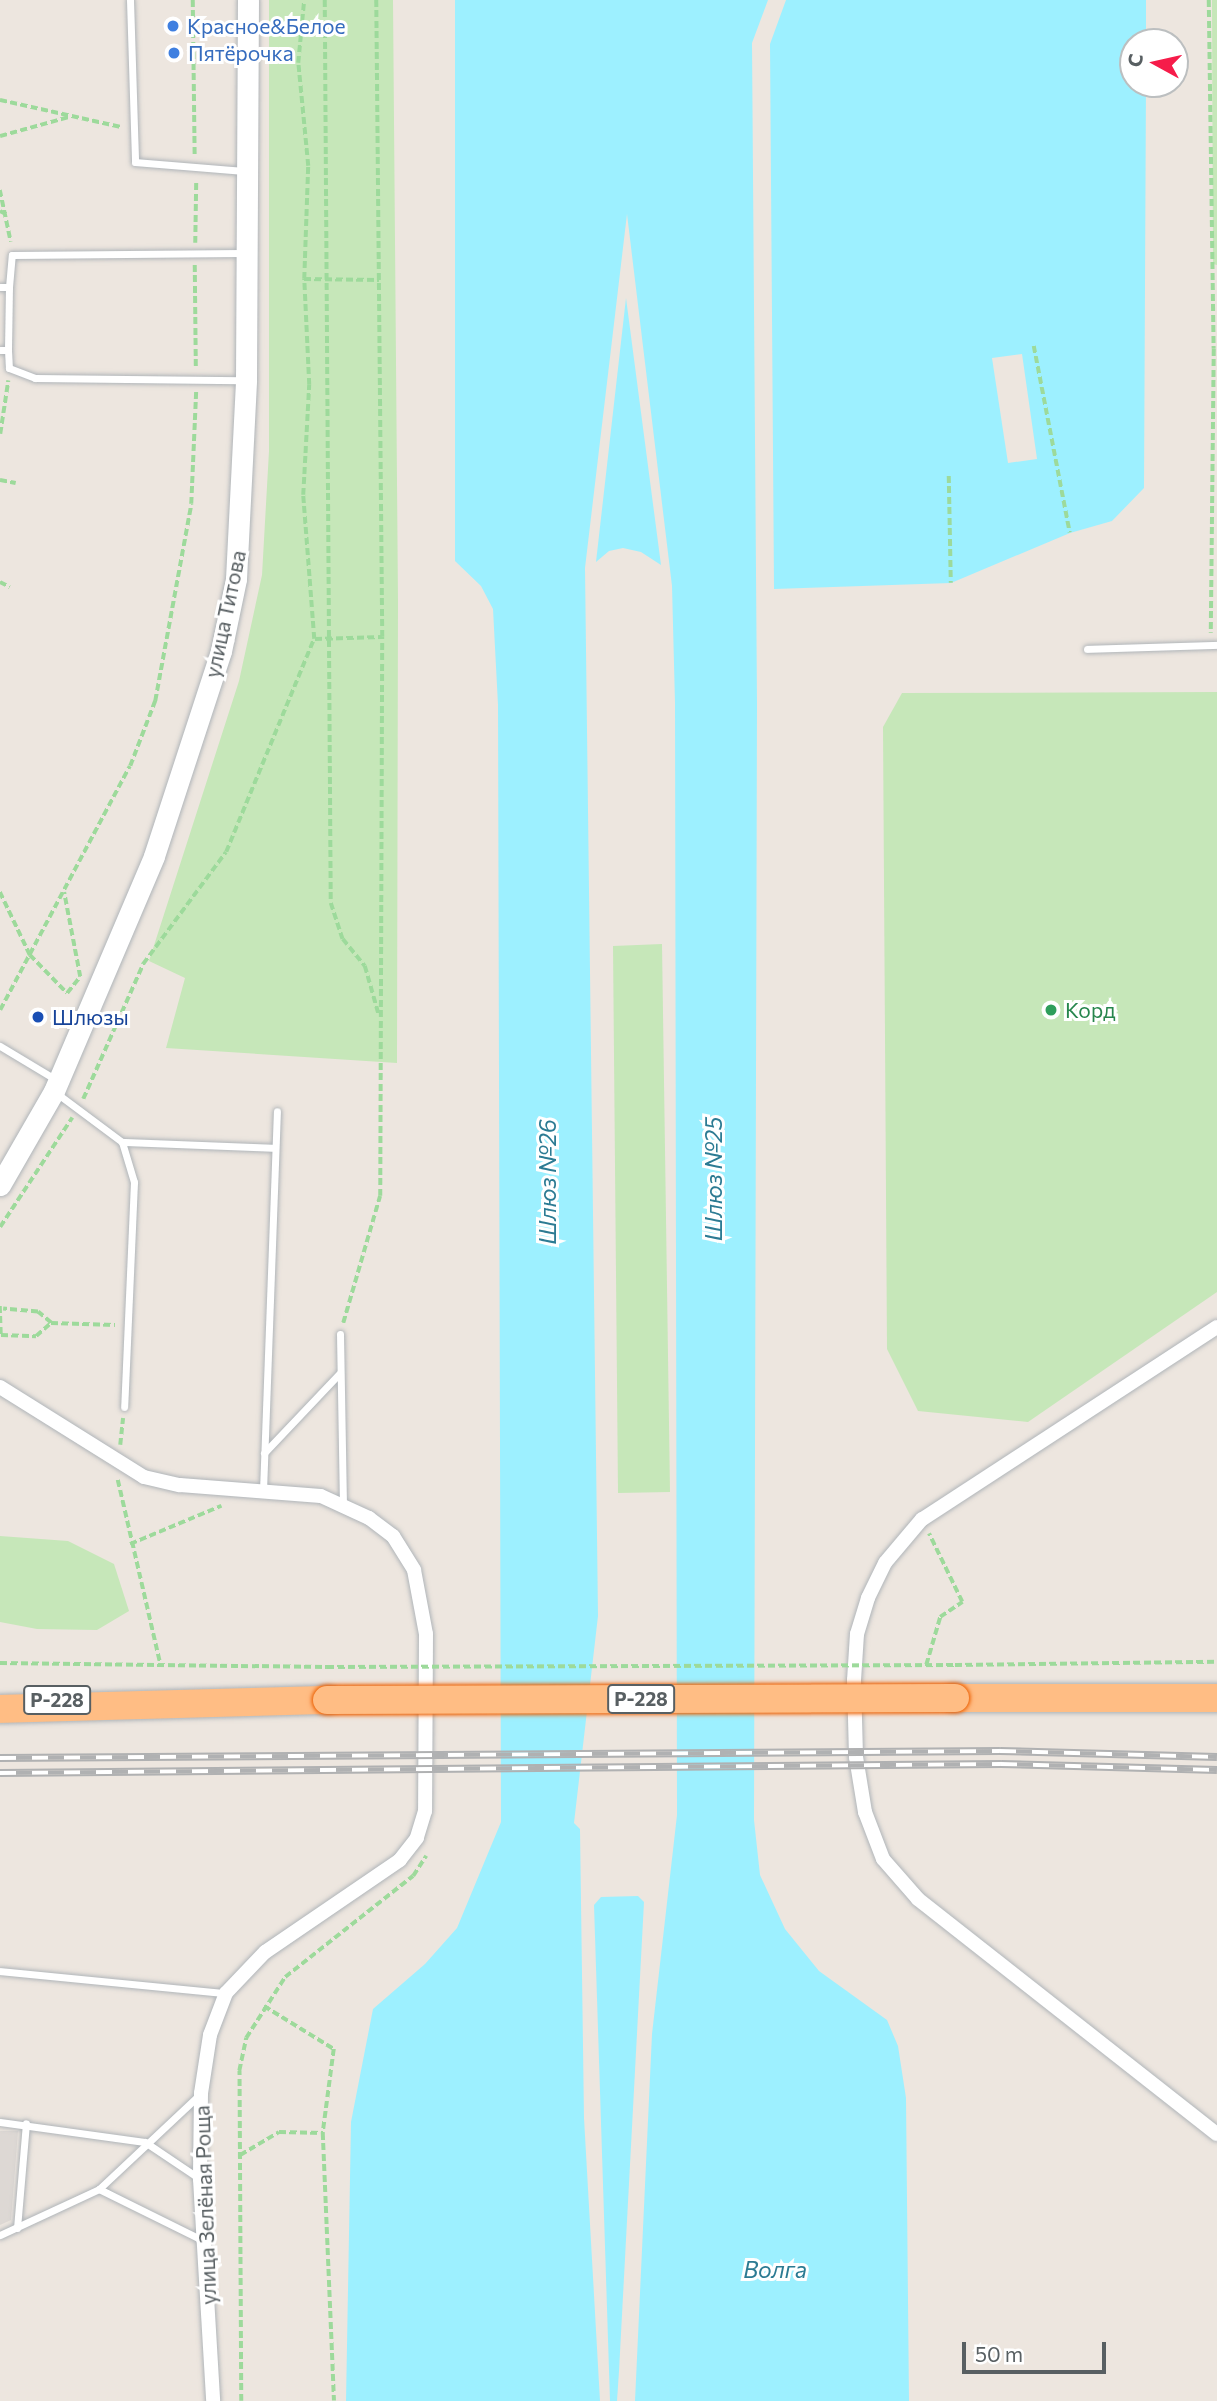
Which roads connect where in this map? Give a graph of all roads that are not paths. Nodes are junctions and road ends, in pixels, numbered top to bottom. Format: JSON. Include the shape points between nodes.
{"nodes":[{"id":1,"x":130,"y":0,"type":"edge"},
{"id":2,"x":248,"y":0,"type":"edge"},
{"id":3,"x":248,"y":171,"type":"junction"},
{"id":4,"x":248,"y":253,"type":"junction"},
{"id":5,"x":4,"y":287,"type":"edge"},
{"id":6,"x":4,"y":350,"type":"edge"},
{"id":7,"x":246,"y":380,"type":"junction"},
{"id":8,"x":1214,"y":645,"type":"edge"},
{"id":9,"x":1087,"y":649,"type":"dead end"},
{"id":10,"x":0,"y":1046,"type":"edge"},
{"id":11,"x":57,"y":1086,"type":"junction"},
{"id":12,"x":277,"y":1111,"type":"dead end"},
{"id":13,"x":122,"y":1142,"type":"junction"},
{"id":14,"x":275,"y":1148,"type":"junction"},
{"id":15,"x":0,"y":1185,"type":"edge"},
{"id":16,"x":1217,"y":1327,"type":"edge"},
{"id":17,"x":340,"y":1334,"type":"road end"},
{"id":18,"x":341,"y":1373,"type":"junction"},
{"id":19,"x":0,"y":1387,"type":"edge"},
{"id":20,"x":124,"y":1407,"type":"road end"},
{"id":21,"x":264,"y":1453,"type":"junction"},
{"id":22,"x":263,"y":1492,"type":"junction"},
{"id":23,"x":343,"y":1506,"type":"junction"},
{"id":24,"x":0,"y":1696,"type":"edge"},
{"id":25,"x":1217,"y":1698,"type":"edge"},
{"id":26,"x":115,"y":1703,"type":"junction"},
{"id":27,"x":0,"y":1709,"type":"edge"},
{"id":28,"x":0,"y":1971,"type":"edge"},
{"id":29,"x":226,"y":1993,"type":"junction"},
{"id":30,"x":201,"y":2093,"type":"junction"},
{"id":31,"x":0,"y":2122,"type":"edge"},
{"id":32,"x":26,"y":2123,"type":"junction"},
{"id":33,"x":1217,"y":2134,"type":"edge"},
{"id":34,"x":145,"y":2142,"type":"junction"},
{"id":35,"x":200,"y":2179,"type":"junction"},
{"id":36,"x":99,"y":2189,"type":"junction"},
{"id":37,"x":17,"y":2228,"type":"junction"},
{"id":38,"x":0,"y":2235,"type":"edge"},
{"id":39,"x":204,"y":2241,"type":"junction"},
{"id":40,"x":214,"y":2401,"type":"edge"}],
"edges":[{"from":1,"to":3,"type":"lane","via":[[135,162]]},
{"from":2,"to":3,"type":"main road","name":"улица Титова"},
{"from":3,"to":4,"type":"main road","name":"улица Титова"},
{"from":4,"to":5,"type":"lane","via":[[12,255]]},
{"from":4,"to":7,"type":"main road","name":"улица Титова"},
{"from":5,"to":6,"type":"lane"},
{"from":6,"to":7,"type":"lane","via":[[9,368],[35,378]]},
{"from":7,"to":11,"type":"main road","name":"улица Титова","via":[[243,508],[236,579],[221,651],[154,856]]},
{"from":8,"to":9,"type":"lane"},
{"from":10,"to":11,"type":"lane"},
{"from":11,"to":13,"type":"lane","via":[[77,1109]]},
{"from":11,"to":15,"type":"main road","name":"улица Титова"},
{"from":12,"to":14,"type":"lane"},
{"from":13,"to":14,"type":"lane"},
{"from":13,"to":20,"type":"lane","via":[[134,1182]]},
{"from":14,"to":21,"type":"lane"},
{"from":16,"to":33,"type":"street","via":[[922,1519],[885,1563],[867,1598],[857,1634],[856,1757],[864,1812],[883,1858],[918,1899]]},
{"from":17,"to":18,"type":"lane"},
{"from":18,"to":21,"type":"lane"},
{"from":18,"to":23,"type":"lane"},
{"from":19,"to":22,"type":"street","name":"улица Зелёная Роща","via":[[144,1477]]},
{"from":21,"to":22,"type":"lane"},
{"from":22,"to":23,"type":"street","name":"улица Зелёная Роща","via":[[321,1496]]},
{"from":23,"to":29,"type":"street","name":"улица Зелёная Роща","via":[[393,1536],[414,1570],[426,1634],[425,1811],[417,1838],[400,1860],[265,1952]]},
{"from":24,"to":26,"type":"highway","number":"Р-228"},
{"from":25,"to":26,"type":"highway","number":"Р-228","bridge":true},
{"from":26,"to":27,"type":"highway","number":"Р-228"},
{"from":28,"to":29,"type":"lane"},
{"from":29,"to":30,"type":"street","name":"улица Зелёная Роща","via":[[210,2035]]},
{"from":30,"to":34,"type":"lane"},
{"from":30,"to":35,"type":"street","name":"улица Зелёная Роща"},
{"from":31,"to":32,"type":"lane"},
{"from":32,"to":34,"type":"lane"},
{"from":32,"to":37,"type":"lane"},
{"from":34,"to":35,"type":"lane"},
{"from":34,"to":36,"type":"lane"},
{"from":35,"to":39,"type":"street","name":"улица Зелёная Роща"},
{"from":36,"to":37,"type":"lane"},
{"from":36,"to":39,"type":"lane"},
{"from":37,"to":38,"type":"lane"},
{"from":39,"to":40,"type":"street","name":"улица Зелёная Роща"}]}
